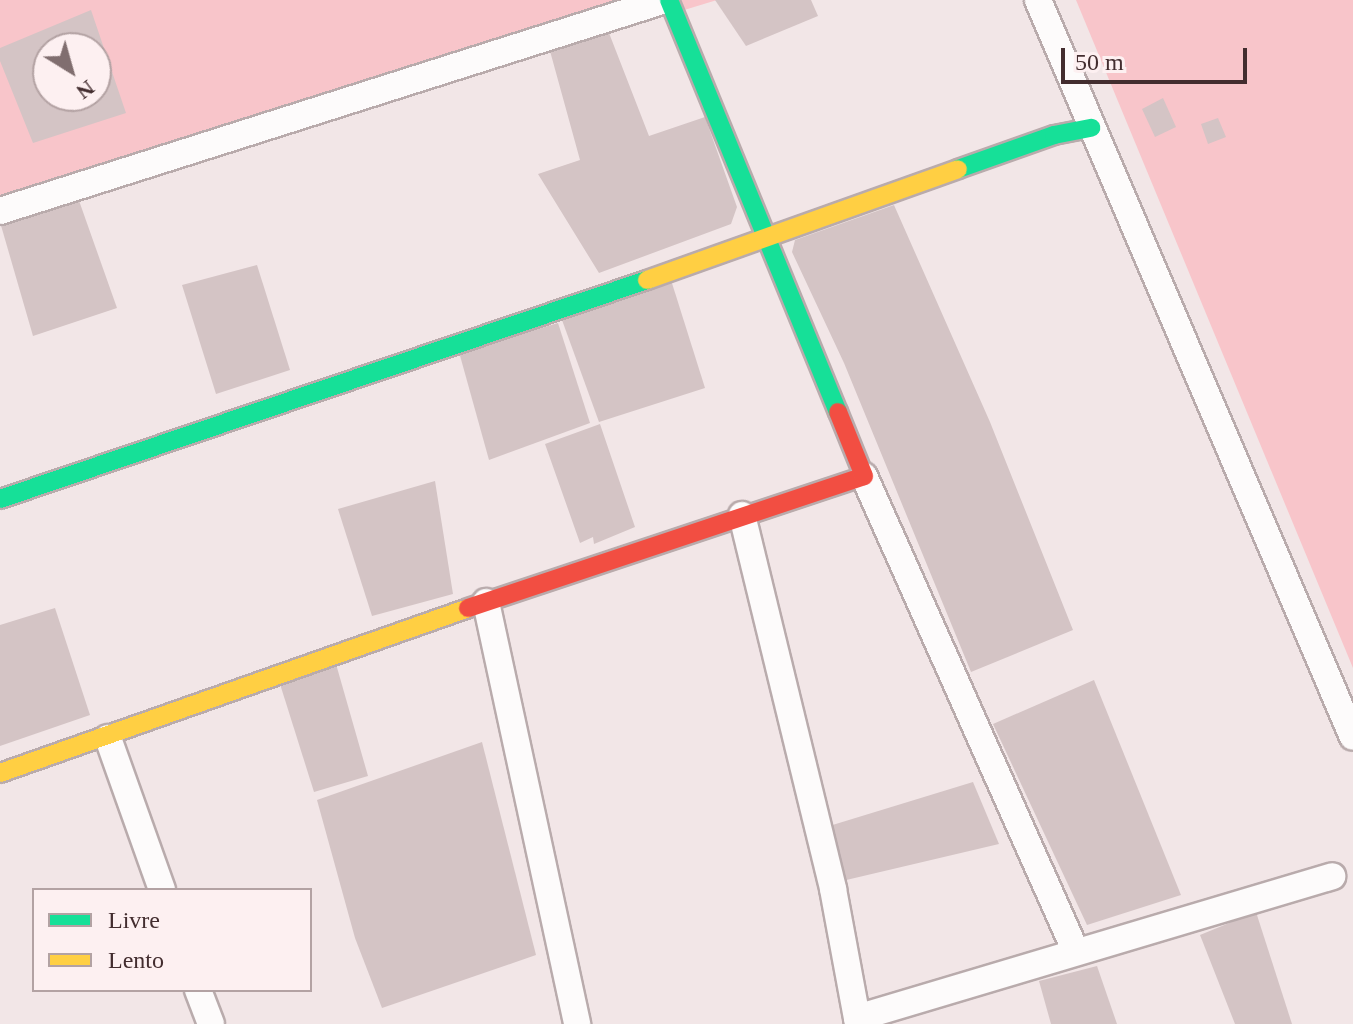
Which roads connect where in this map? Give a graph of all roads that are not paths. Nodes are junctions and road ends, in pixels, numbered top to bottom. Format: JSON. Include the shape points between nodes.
{"nodes":[{"id":1,"x":667,"y":0,"type":"edge"},
{"id":2,"x":1038,"y":0,"type":"edge"},
{"id":3,"x":1091,"y":128,"type":"junction"},
{"id":4,"x":0,"y":211,"type":"edge"},
{"id":5,"x":770,"y":239,"type":"junction"},
{"id":6,"x":864,"y":476,"type":"junction"},
{"id":7,"x":0,"y":499,"type":"edge"},
{"id":8,"x":742,"y":515,"type":"junction"},
{"id":9,"x":486,"y":602,"type":"junction"},
{"id":10,"x":1353,"y":737,"type":"edge"},
{"id":11,"x":108,"y":738,"type":"junction"},
{"id":12,"x":0,"y":773,"type":"edge"},
{"id":13,"x":1332,"y":876,"type":"dead end"},
{"id":14,"x":161,"y":888,"type":"edge"},
{"id":15,"x":1076,"y":952,"type":"junction"},
{"id":16,"x":199,"y":992,"type":"edge"},
{"id":17,"x":858,"y":1021,"type":"edge"},
{"id":18,"x":211,"y":1024,"type":"edge"},
{"id":19,"x":577,"y":1024,"type":"edge"}],
"edges":[{"from":1,"to":4,"type":"street"},
{"from":1,"to":5,"type":"street"},
{"from":2,"to":3,"type":"street"},
{"from":3,"to":5,"type":"street","via":[[1054,135]]},
{"from":3,"to":10,"type":"street"},
{"from":5,"to":6,"type":"street"},
{"from":5,"to":7,"type":"street"},
{"from":6,"to":8,"type":"street"},
{"from":6,"to":15,"type":"street"},
{"from":8,"to":9,"type":"street"},
{"from":8,"to":17,"type":"street","via":[[833,889]]},
{"from":9,"to":11,"type":"street","via":[[312,660]]},
{"from":9,"to":19,"type":"street"},
{"from":11,"to":12,"type":"street"},
{"from":11,"to":14,"type":"street"},
{"from":13,"to":15,"type":"street"},
{"from":15,"to":17,"type":"street"},
{"from":16,"to":18,"type":"street"}]}
